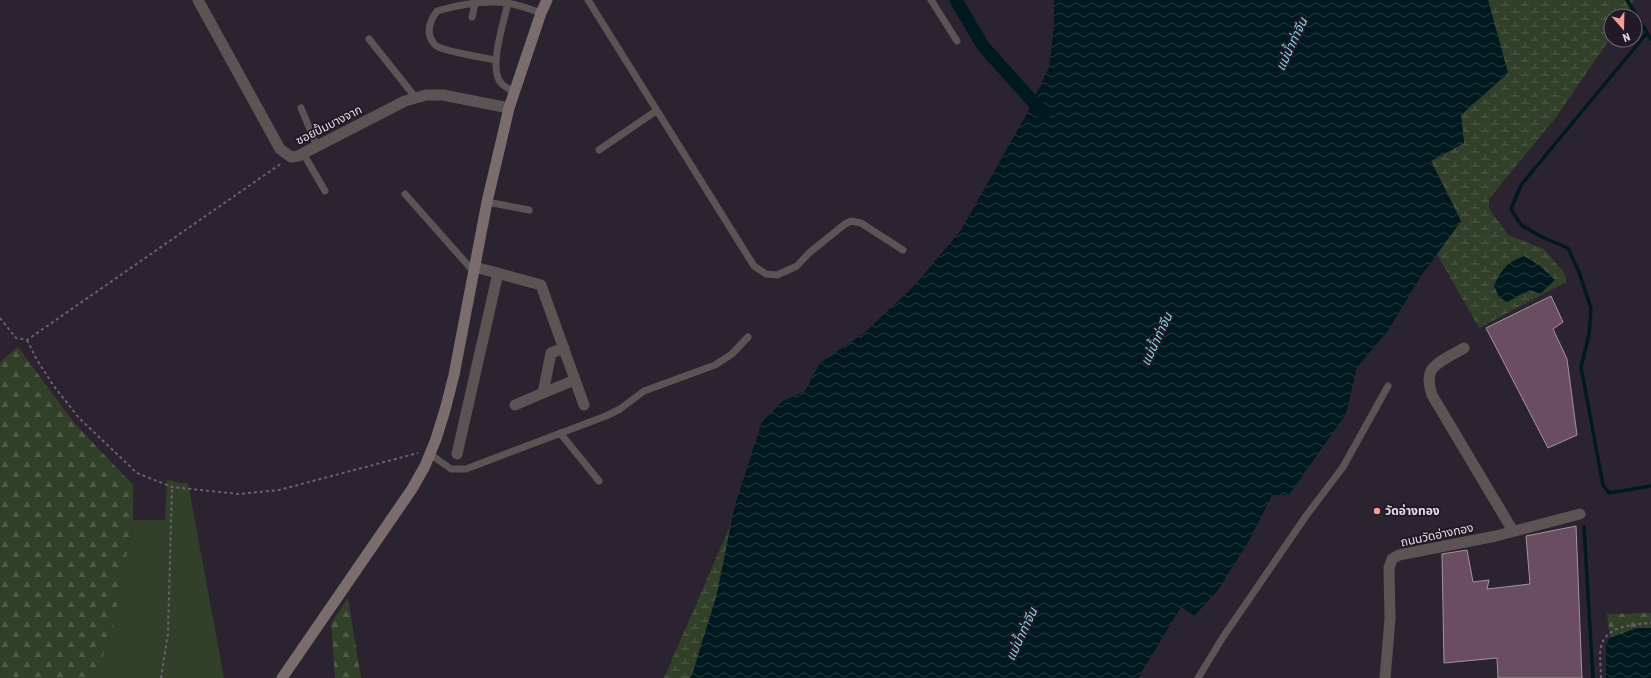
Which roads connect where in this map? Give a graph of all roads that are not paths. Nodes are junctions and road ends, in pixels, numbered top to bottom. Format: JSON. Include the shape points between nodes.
{"nodes":[{"id":1,"x":198,"y":0,"type":"edge"},
{"id":2,"x":547,"y":0,"type":"edge"},
{"id":3,"x":588,"y":0,"type":"edge"},
{"id":4,"x":931,"y":0,"type":"edge"},
{"id":5,"x":508,"y":3,"type":"junction"},
{"id":6,"x":475,"y":4,"type":"junction"},
{"id":7,"x":541,"y":13,"type":"junction"},
{"id":8,"x":472,"y":17,"type":"dead end"},
{"id":9,"x":369,"y":39,"type":"dead end"},
{"id":10,"x":957,"y":41,"type":"dead end"},
{"id":11,"x":496,"y":60,"type":"junction"},
{"id":12,"x":514,"y":92,"type":"junction"},
{"id":13,"x":416,"y":98,"type":"junction"},
{"id":14,"x":301,"y":108,"type":"dead end"},
{"id":15,"x":509,"y":108,"type":"junction"},
{"id":16,"x":656,"y":111,"type":"junction"},
{"id":17,"x":317,"y":146,"type":"junction"},
{"id":18,"x":599,"y":150,"type":"dead end"},
{"id":19,"x":303,"y":153,"type":"junction"},
{"id":20,"x":325,"y":191,"type":"dead end"},
{"id":21,"x":405,"y":194,"type":"dead end"},
{"id":22,"x":487,"y":202,"type":"junction"},
{"id":23,"x":529,"y":210,"type":"dead end"},
{"id":24,"x":903,"y":250,"type":"dead end"},
{"id":25,"x":474,"y":269,"type":"junction"},
{"id":26,"x":498,"y":273,"type":"junction"},
{"id":27,"x":748,"y":338,"type":"dead end"},
{"id":28,"x":564,"y":348,"type":"junction"},
{"id":29,"x":1464,"y":348,"type":"dead end"},
{"id":30,"x":575,"y":380,"type":"junction"},
{"id":31,"x":1388,"y":386,"type":"dead end"},
{"id":32,"x":543,"y":393,"type":"junction"},
{"id":33,"x":515,"y":405,"type":"dead end"},
{"id":34,"x":584,"y":405,"type":"dead end"},
{"id":35,"x":560,"y":433,"type":"junction"},
{"id":36,"x":431,"y":452,"type":"junction"},
{"id":37,"x":457,"y":454,"type":"dead end"},
{"id":38,"x":599,"y":480,"type":"dead end"},
{"id":39,"x":1580,"y":514,"type":"dead end"},
{"id":40,"x":1513,"y":531,"type":"junction"},
{"id":41,"x":282,"y":678,"type":"edge"},
{"id":42,"x":1198,"y":678,"type":"edge"},
{"id":43,"x":1385,"y":678,"type":"edge"}],
"edges":[{"from":1,"to":19,"type":"street","name":"ซอยปั้มบางจาก","via":[[280,149],[291,157]]},
{"from":2,"to":7,"type":"main road"},
{"from":3,"to":16,"type":"lane"},
{"from":4,"to":10,"type":"lane"},
{"from":5,"to":6,"type":"lane"},
{"from":5,"to":7,"type":"lane"},
{"from":5,"to":11,"type":"lane"},
{"from":6,"to":8,"type":"lane"},
{"from":6,"to":11,"type":"lane","via":[[452,6],[437,11],[431,20],[429,34],[436,46],[464,49]]},
{"from":7,"to":12,"type":"main road"},
{"from":9,"to":13,"type":"lane"},
{"from":11,"to":12,"type":"lane","via":[[496,71],[501,83]]},
{"from":12,"to":15,"type":"main road"},
{"from":13,"to":15,"type":"street","name":"ซอยปั้มบางจาก","via":[[442,95]]},
{"from":13,"to":17,"type":"street","name":"ซอยปั้มบางจาก","via":[[405,101]]},
{"from":14,"to":17,"type":"lane"},
{"from":15,"to":22,"type":"main road"},
{"from":16,"to":18,"type":"lane"},
{"from":16,"to":24,"type":"lane","via":[[754,266],[766,274],[777,275],[797,266],[809,253],[852,221],[861,223]]},
{"from":17,"to":19,"type":"street","name":"ซอยปั้มบางจาก"},
{"from":19,"to":20,"type":"lane"},
{"from":21,"to":25,"type":"lane"},
{"from":22,"to":23,"type":"lane"},
{"from":22,"to":25,"type":"main road"},
{"from":25,"to":26,"type":"street"},
{"from":25,"to":36,"type":"main road","via":[[454,375]]},
{"from":26,"to":28,"type":"street","via":[[541,285]]},
{"from":26,"to":37,"type":"street"},
{"from":27,"to":35,"type":"lane","via":[[732,354],[715,365],[644,391],[620,409]]},
{"from":28,"to":30,"type":"street"},
{"from":28,"to":32,"type":"street","via":[[551,353]]},
{"from":29,"to":40,"type":"street","via":[[1431,370],[1429,381],[1432,395]]},
{"from":30,"to":32,"type":"street"},
{"from":30,"to":34,"type":"street"},
{"from":31,"to":42,"type":"lane","via":[[1343,467],[1222,637]]},
{"from":32,"to":33,"type":"street"},
{"from":35,"to":36,"type":"lane","via":[[466,469],[451,468]]},
{"from":35,"to":38,"type":"lane"},
{"from":36,"to":41,"type":"main road","via":[[412,489]]},
{"from":39,"to":40,"type":"street","name":"ถนนวัดอ่างทอง"},
{"from":40,"to":43,"type":"street","name":"ถนนวัดอ่างทอง","via":[[1399,555],[1392,559],[1388,568],[1390,619]]}]}
